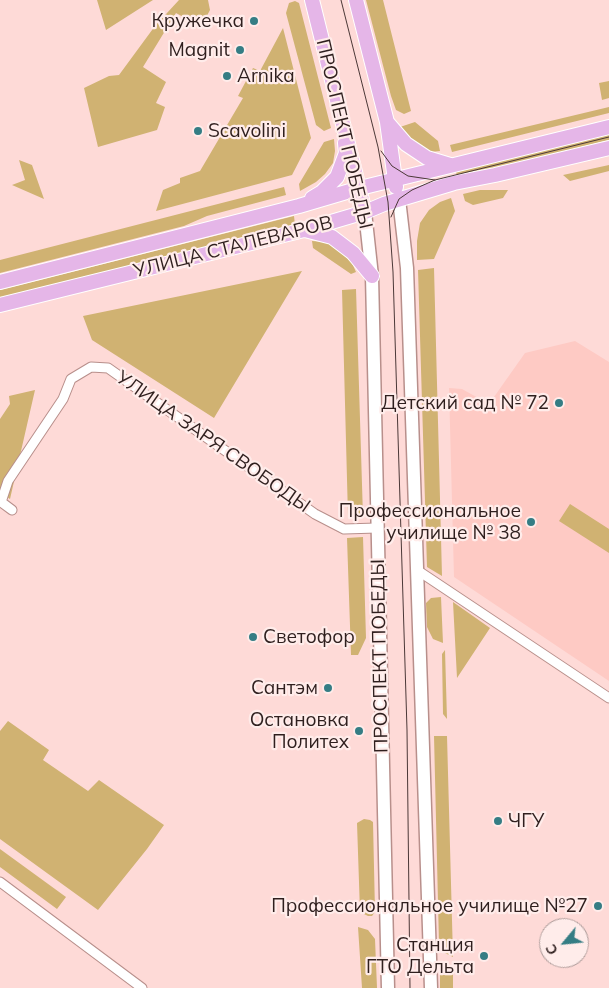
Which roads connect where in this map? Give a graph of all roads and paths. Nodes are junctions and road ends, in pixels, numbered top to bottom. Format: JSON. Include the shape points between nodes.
{"nodes":[{"id":1,"x":312,"y":0,"type":"edge"},
{"id":2,"x":356,"y":0,"type":"edge"},
{"id":3,"x":387,"y":122,"type":"junction"},
{"id":4,"x":609,"y":127,"type":"edge"},
{"id":5,"x":345,"y":132,"type":"junction"},
{"id":6,"x":609,"y":148,"type":"edge"},
{"id":7,"x":451,"y":165,"type":"junction"},
{"id":8,"x":394,"y":180,"type":"junction"},
{"id":9,"x":360,"y":188,"type":"junction"},
{"id":10,"x":399,"y":199,"type":"junction"},
{"id":11,"x":299,"y":206,"type":"junction"},
{"id":12,"x":364,"y":212,"type":"junction"},
{"id":13,"x":304,"y":230,"type":"junction"},
{"id":14,"x":372,"y":276,"type":"junction"},
{"id":15,"x":0,"y":282,"type":"edge"},
{"id":16,"x":0,"y":305,"type":"edge"},
{"id":17,"x":0,"y":501,"type":"edge"},
{"id":18,"x":12,"y":510,"type":"dead end"},
{"id":19,"x":377,"y":528,"type":"junction"},
{"id":20,"x":417,"y":570,"type":"junction"},
{"id":21,"x":609,"y":698,"type":"edge"},
{"id":22,"x":0,"y":882,"type":"edge"},
{"id":23,"x":142,"y":988,"type":"edge"},
{"id":24,"x":388,"y":988,"type":"edge"},
{"id":25,"x":431,"y":988,"type":"edge"}],
"edges":[{"from":1,"to":5,"type":"main road","name":"ПРОСПЕКТ ПОБЕДЫ"},
{"from":2,"to":3,"type":"main road","name":"ПРОСПЕКТ ПОБЕДЫ"},
{"from":3,"to":7,"type":"main road","via":[[406,144],[427,158]]},
{"from":3,"to":8,"type":"main road","name":"ПРОСПЕКТ ПОБЕДЫ"},
{"from":4,"to":7,"type":"main road","name":"УЛИЦА СТАЛЕВАРОВ"},
{"from":5,"to":9,"type":"main road","name":"ПРОСПЕКТ ПОБЕДЫ"},
{"from":5,"to":11,"type":"main road","via":[[346,152],[337,177],[322,192]]},
{"from":6,"to":10,"type":"main road","name":"УЛИЦА СТАЛЕВАРОВ","via":[[454,183]]},
{"from":7,"to":8,"type":"main road","name":"УЛИЦА СТАЛЕВАРОВ"},
{"from":8,"to":9,"type":"main road","name":"УЛИЦА СТАЛЕВАРОВ"},
{"from":8,"to":10,"type":"main road","name":"ПРОСПЕКТ ПОБЕДЫ"},
{"from":9,"to":11,"type":"main road","name":"УЛИЦА СТАЛЕВАРОВ"},
{"from":9,"to":12,"type":"main road","name":"ПРОСПЕКТ ПОБЕДЫ"},
{"from":10,"to":12,"type":"main road","name":"УЛИЦА СТАЛЕВАРОВ"},
{"from":10,"to":20,"type":"main road","name":"ПРОСПЕКТ ПОБЕДЫ","via":[[407,268]]},
{"from":11,"to":15,"type":"main road","name":"УЛИЦА СТАЛЕВАРОВ"},
{"from":12,"to":13,"type":"main road","name":"УЛИЦА СТАЛЕВАРОВ"},
{"from":12,"to":14,"type":"main road","name":"ПРОСПЕКТ ПОБЕДЫ"},
{"from":13,"to":14,"type":"main road","via":[[332,237],[353,253]]},
{"from":13,"to":16,"type":"main road","name":"УЛИЦА СТАЛЕВАРОВ"},
{"from":14,"to":19,"type":"main road","name":"ПРОСПЕКТ ПОБЕДЫ"},
{"from":17,"to":18,"type":"street"},
{"from":17,"to":19,"type":"street","name":"УЛИЦА ЗАРЯ СВОБОДЫ","via":[[8,481],[63,399],[71,379],[91,367],[108,368],[315,514],[344,529]]},
{"from":19,"to":24,"type":"main road","name":"ПРОСПЕКТ ПОБЕДЫ"},
{"from":20,"to":21,"type":"street"},
{"from":20,"to":25,"type":"main road","name":"ПРОСПЕКТ ПОБЕДЫ"},
{"from":22,"to":23,"type":"street"}]}
